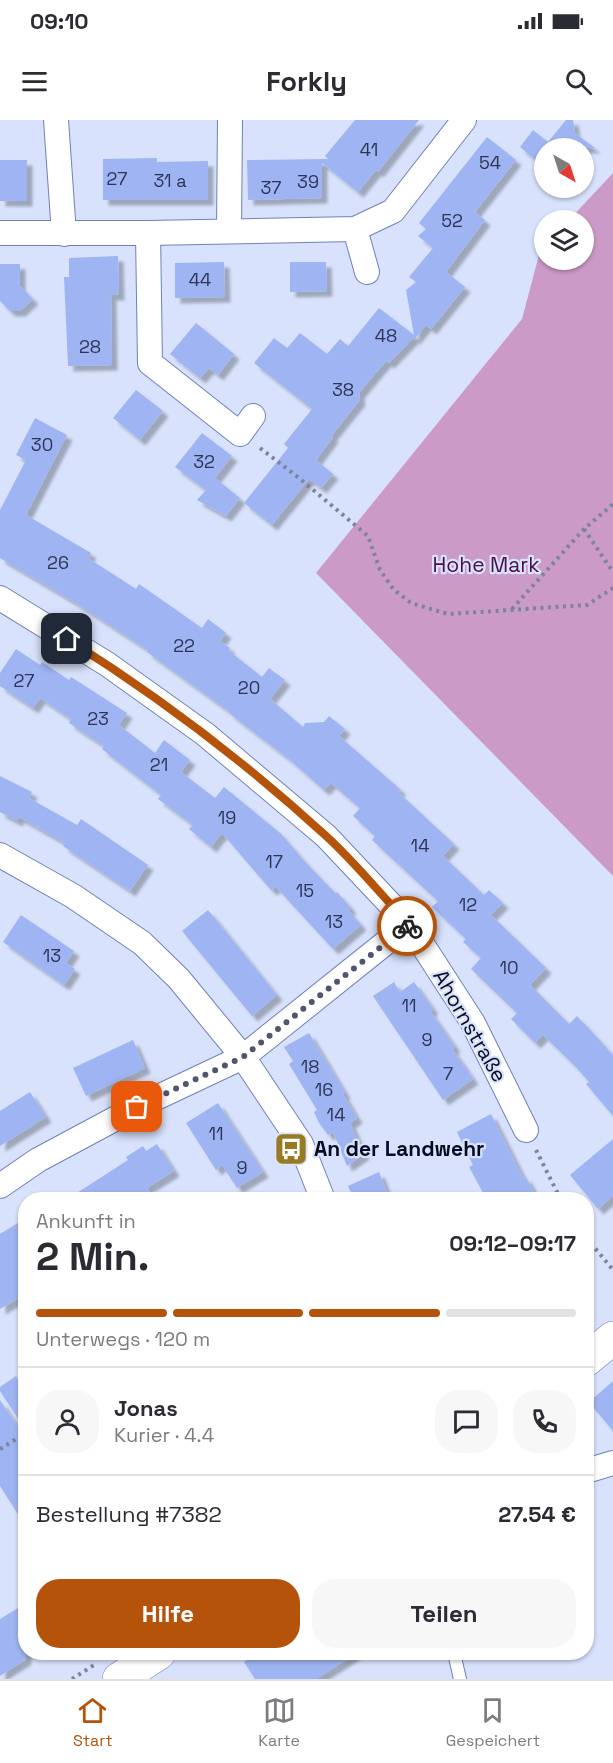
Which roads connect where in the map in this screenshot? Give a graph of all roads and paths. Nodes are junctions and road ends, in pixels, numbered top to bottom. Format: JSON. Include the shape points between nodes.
{"nodes":[{"id":1,"x":57,"y":120,"type":"edge"},
{"id":2,"x":230,"y":120,"type":"edge"},
{"id":3,"x":464,"y":120,"type":"edge"},
{"id":4,"x":355,"y":229,"type":"junction"},
{"id":5,"x":229,"y":231,"type":"junction"},
{"id":6,"x":0,"y":233,"type":"edge"},
{"id":7,"x":147,"y":233,"type":"junction"},
{"id":8,"x":64,"y":234,"type":"junction"},
{"id":9,"x":367,"y":272,"type":"dead end"},
{"id":10,"x":246,"y":425,"type":"joint"},
{"id":11,"x":613,"y":504,"type":"edge"},
{"id":12,"x":584,"y":528,"type":"junction"},
{"id":13,"x":613,"y":572,"type":"edge"},
{"id":14,"x":613,"y":588,"type":"edge"},
{"id":15,"x":2,"y":603,"type":"edge"},
{"id":16,"x":512,"y":610,"type":"junction"},
{"id":17,"x":0,"y":855,"type":"edge"},
{"id":18,"x":409,"y":924,"type":"junction"},
{"id":19,"x":243,"y":1057,"type":"junction"},
{"id":20,"x":526,"y":1130,"type":"joint"},
{"id":21,"x":0,"y":1186,"type":"edge"},
{"id":22,"x":320,"y":1192,"type":"edge"},
{"id":23,"x":557,"y":1192,"type":"edge"},
{"id":24,"x":594,"y":1247,"type":"edge"},
{"id":25,"x":613,"y":1270,"type":"edge"},
{"id":26,"x":613,"y":1338,"type":"edge"},
{"id":27,"x":594,"y":1353,"type":"edge"},
{"id":28,"x":18,"y":1438,"type":"edge"},
{"id":29,"x":0,"y":1449,"type":"edge"},
{"id":30,"x":613,"y":1463,"type":"edge"},
{"id":31,"x":594,"y":1469,"type":"edge"},
{"id":32,"x":148,"y":1660,"type":"edge"},
{"id":33,"x":456,"y":1660,"type":"edge"},
{"id":34,"x":119,"y":1679,"type":"edge"},
{"id":35,"x":460,"y":1679,"type":"edge"}],
"edges":[{"from":1,"to":8,"type":"street"},
{"from":2,"to":5,"type":"street"},
{"from":3,"to":4,"type":"street","via":[[393,211]]},
{"from":4,"to":5,"type":"street"},
{"from":4,"to":9,"type":"street"},
{"from":5,"to":7,"type":"street"},
{"from":6,"to":8,"type":"street"},
{"from":7,"to":8,"type":"street"},
{"from":7,"to":10,"type":"street","via":[[150,363]]},
{"from":10,"to":16,"type":"path","via":[[299,478],[368,536],[380,570],[394,590],[411,603],[448,614]]},
{"from":11,"to":12,"type":"path"},
{"from":12,"to":13,"type":"path"},
{"from":12,"to":16,"type":"path"},
{"from":14,"to":16,"type":"path","via":[[587,605]]},
{"from":15,"to":18,"type":"street","name":"Ahornstraße","via":[[107,664],[205,734],[326,836]]},
{"from":17,"to":19,"type":"street","via":[[73,896],[142,944],[179,979]]},
{"from":18,"to":19,"type":"street"},
{"from":18,"to":20,"type":"street","name":"Ahornstraße","via":[[473,1023]]},
{"from":19,"to":21,"type":"street","via":[[137,1107],[38,1160]]},
{"from":19,"to":22,"type":"street","via":[[301,1144]]},
{"from":20,"to":23,"type":"path"},
{"from":24,"to":25,"type":"path"},
{"from":26,"to":27,"type":"street"},
{"from":28,"to":29,"type":"path"},
{"from":30,"to":31,"type":"street"},
{"from":32,"to":34,"type":"street"},
{"from":33,"to":35,"type":"lane"}]}
